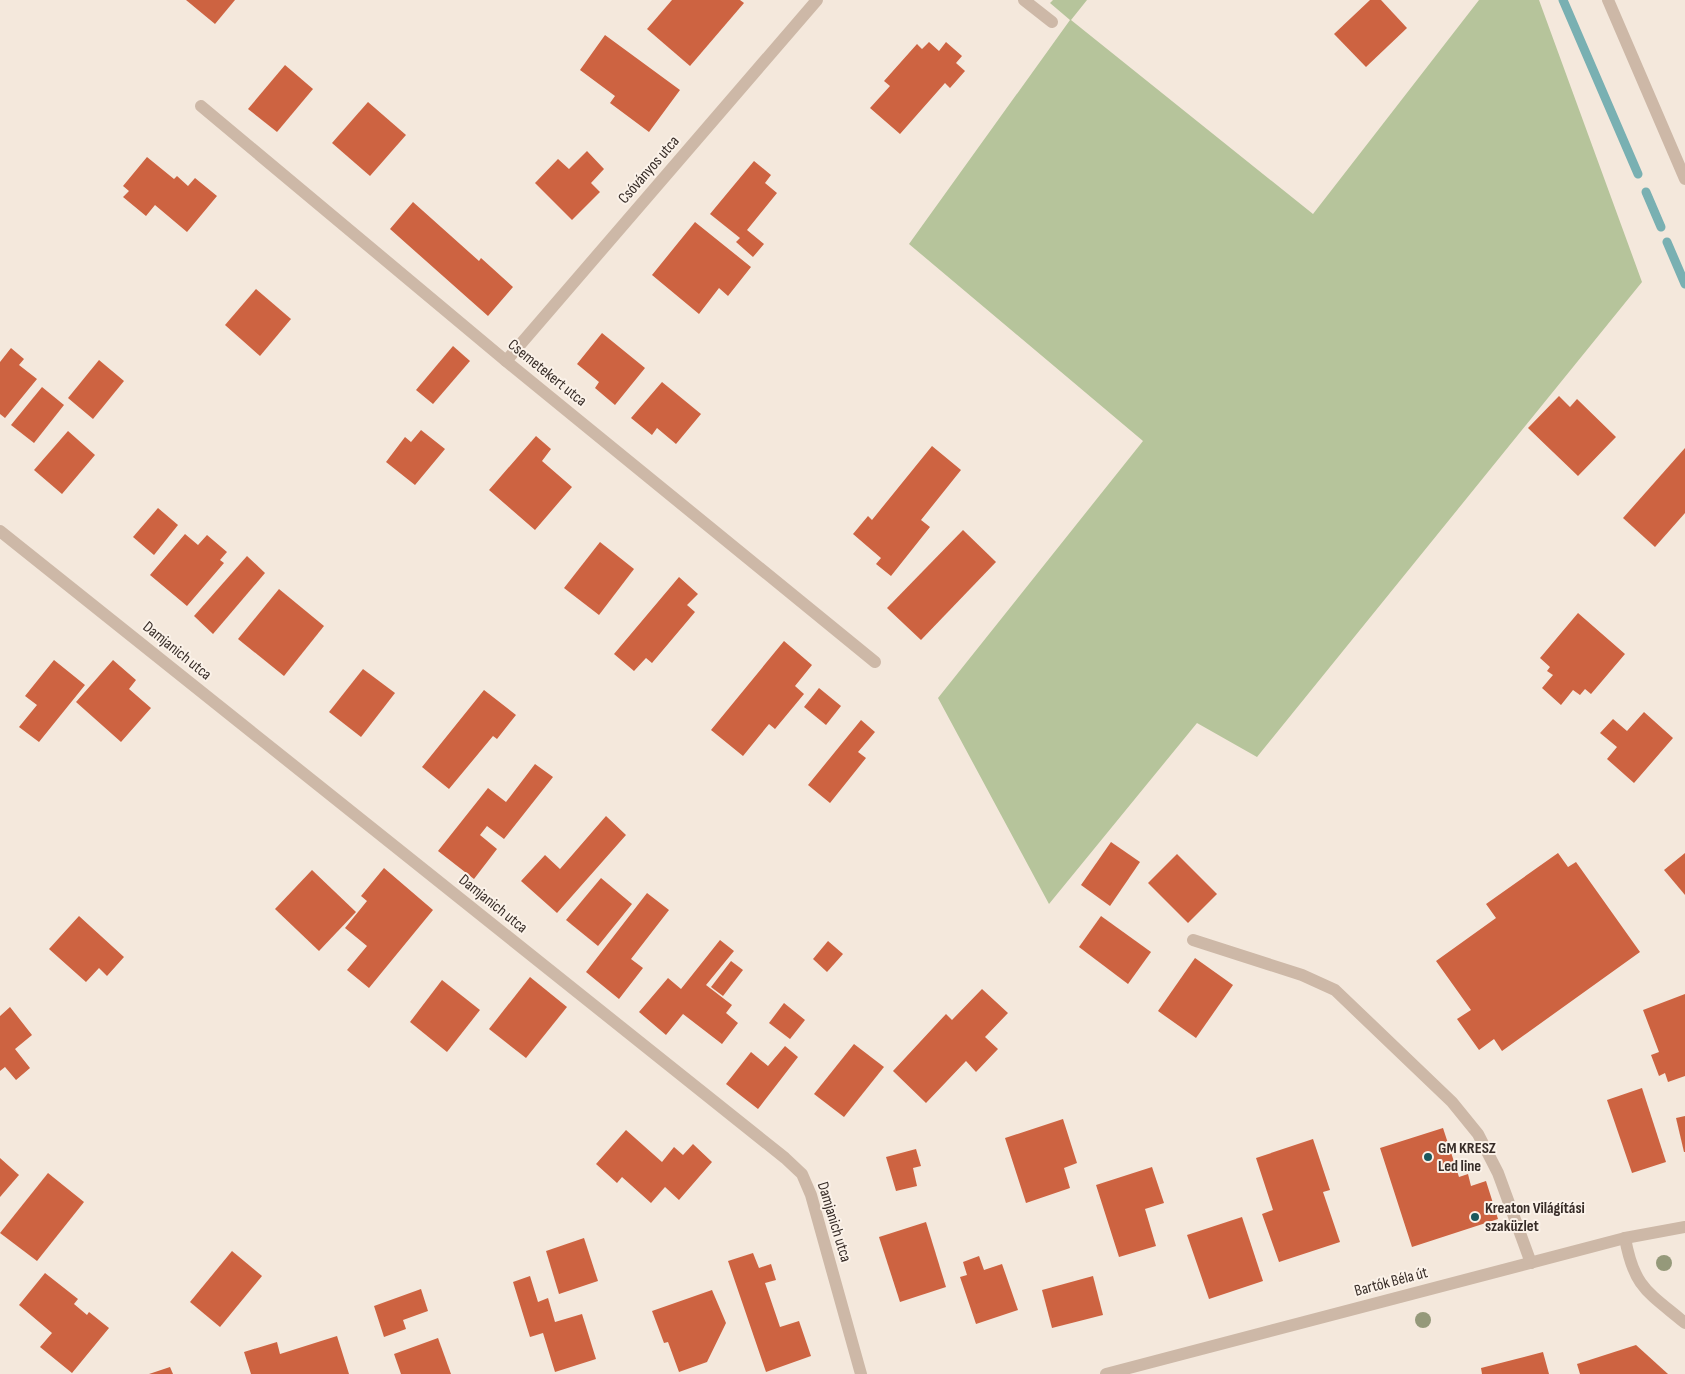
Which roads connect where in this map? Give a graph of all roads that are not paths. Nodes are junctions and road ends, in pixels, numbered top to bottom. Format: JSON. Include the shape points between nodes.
{"nodes":[{"id":1,"x":817,"y":0,"type":"edge"},
{"id":2,"x":1024,"y":0,"type":"edge"},
{"id":3,"x":1608,"y":0,"type":"edge"},
{"id":4,"x":1052,"y":22,"type":"dead end"},
{"id":5,"x":201,"y":106,"type":"dead end"},
{"id":6,"x":1685,"y":179,"type":"edge"},
{"id":7,"x":506,"y":361,"type":"junction"},
{"id":8,"x":0,"y":531,"type":"edge"},
{"id":9,"x":874,"y":662,"type":"dead end"},
{"id":10,"x":1193,"y":940,"type":"dead end"},
{"id":11,"x":1685,"y":1227,"type":"edge"},
{"id":12,"x":1625,"y":1238,"type":"junction"},
{"id":13,"x":1531,"y":1263,"type":"junction"},
{"id":14,"x":1685,"y":1323,"type":"edge"},
{"id":15,"x":861,"y":1374,"type":"edge"},
{"id":16,"x":1106,"y":1374,"type":"edge"}],
"edges":[{"from":1,"to":7,"type":"street","name":"Csóványos utca"},
{"from":2,"to":4,"type":"street"},
{"from":3,"to":6,"type":"street"},
{"from":5,"to":7,"type":"street","name":"Csemetekert utca"},
{"from":7,"to":9,"type":"street","name":"Csemetekert utca"},
{"from":8,"to":15,"type":"street","name":"Damjanich utca","via":[[802,1174],[811,1195]]},
{"from":10,"to":13,"type":"street","via":[[1302,975],[1334,990],[1445,1095],[1478,1134],[1498,1173]]},
{"from":11,"to":12,"type":"street","name":"Bartók Béla út"},
{"from":12,"to":13,"type":"street","name":"Bartók Béla út"},
{"from":12,"to":14,"type":"street","via":[[1633,1272],[1640,1285]]},
{"from":13,"to":16,"type":"street","name":"Bartók Béla út"}]}
